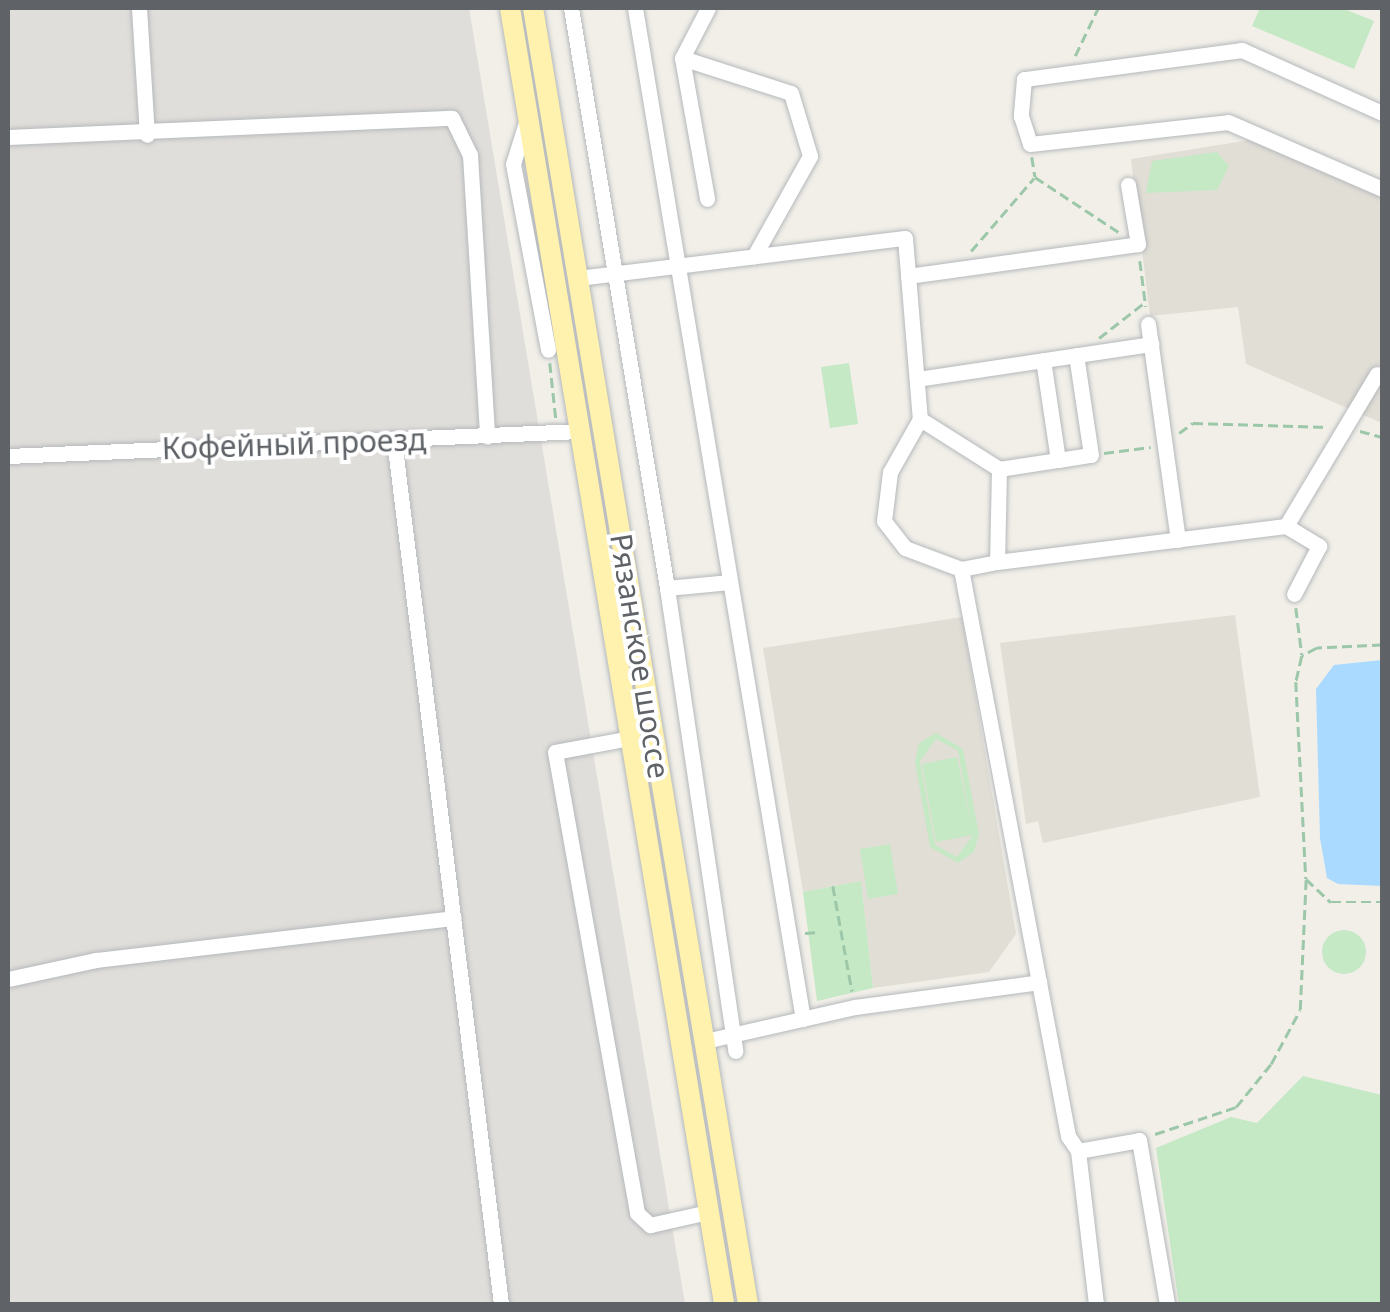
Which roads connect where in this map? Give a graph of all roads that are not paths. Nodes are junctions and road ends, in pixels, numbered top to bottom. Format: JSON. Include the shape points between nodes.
{"nodes":[{"id":1,"x":139,"y":8,"type":"edge"},
{"id":2,"x":510,"y":8,"type":"edge"},
{"id":3,"x":533,"y":8,"type":"edge"},
{"id":4,"x":571,"y":8,"type":"edge"},
{"id":5,"x":635,"y":8,"type":"edge"},
{"id":6,"x":708,"y":8,"type":"edge"},
{"id":7,"x":682,"y":58,"type":"junction"},
{"id":8,"x":1382,"y":113,"type":"edge"},
{"id":9,"x":528,"y":116,"type":"junction"},
{"id":10,"x":147,"y":135,"type":"junction"},
{"id":11,"x":8,"y":137,"type":"edge"},
{"id":12,"x":1128,"y":185,"type":"dead end"},
{"id":13,"x":1382,"y":189,"type":"edge"},
{"id":14,"x":707,"y":199,"type":"dead end"},
{"id":15,"x":754,"y":256,"type":"junction"},
{"id":16,"x":678,"y":266,"type":"junction"},
{"id":17,"x":615,"y":274,"type":"junction"},
{"id":18,"x":908,"y":276,"type":"junction"},
{"id":19,"x":578,"y":278,"type":"junction"},
{"id":20,"x":1148,"y":324,"type":"road end"},
{"id":21,"x":1151,"y":344,"type":"junction"},
{"id":22,"x":548,"y":350,"type":"dead end"},
{"id":23,"x":1076,"y":355,"type":"junction"},
{"id":24,"x":1043,"y":360,"type":"junction"},
{"id":25,"x":1377,"y":374,"type":"dead end"},
{"id":26,"x":917,"y":379,"type":"junction"},
{"id":27,"x":920,"y":419,"type":"junction"},
{"id":28,"x":580,"y":431,"type":"junction"},
{"id":29,"x":487,"y":436,"type":"junction"},
{"id":30,"x":394,"y":440,"type":"junction"},
{"id":31,"x":8,"y":456,"type":"edge"},
{"id":32,"x":1058,"y":460,"type":"junction"},
{"id":33,"x":999,"y":469,"type":"junction"},
{"id":34,"x":1286,"y":526,"type":"junction"},
{"id":35,"x":1178,"y":540,"type":"junction"},
{"id":36,"x":996,"y":562,"type":"junction"},
{"id":37,"x":961,"y":569,"type":"junction"},
{"id":38,"x":730,"y":582,"type":"junction"},
{"id":39,"x":667,"y":588,"type":"junction"},
{"id":40,"x":1294,"y":594,"type":"road end"},
{"id":41,"x":630,"y":738,"type":"junction"},
{"id":42,"x":454,"y":918,"type":"junction"},
{"id":43,"x":8,"y":979,"type":"edge"},
{"id":44,"x":1039,"y":982,"type":"junction"},
{"id":45,"x":803,"y":1019,"type":"junction"},
{"id":46,"x":705,"y":1041,"type":"junction"},
{"id":47,"x":734,"y":1042,"type":"junction"},
{"id":48,"x":1078,"y":1151,"type":"junction"},
{"id":49,"x":708,"y":1212,"type":"junction"},
{"id":50,"x":501,"y":1304,"type":"edge"},
{"id":51,"x":724,"y":1304,"type":"edge"},
{"id":52,"x":748,"y":1304,"type":"edge"},
{"id":53,"x":1096,"y":1304,"type":"edge"},
{"id":54,"x":1167,"y":1304,"type":"edge"}],
"edges":[{"from":1,"to":10,"type":"lane"},
{"from":2,"to":9,"type":"main road","name":"Рязанское шоссе"},
{"from":3,"to":19,"type":"main road","name":"Рязанское шоссе"},
{"from":4,"to":17,"type":"lane"},
{"from":5,"to":16,"type":"lane"},
{"from":6,"to":7,"type":"lane"},
{"from":7,"to":14,"type":"lane"},
{"from":7,"to":15,"type":"lane","via":[[791,93],[810,156]]},
{"from":8,"to":13,"type":"lane","via":[[1242,50],[1024,79],[1030,144],[1228,122]]},
{"from":9,"to":22,"type":"lane","via":[[513,164]]},
{"from":9,"to":28,"type":"main road","name":"Рязанское шоссе"},
{"from":10,"to":11,"type":"lane"},
{"from":10,"to":29,"type":"lane","via":[[452,118],[470,155]]},
{"from":12,"to":18,"type":"lane","via":[[1138,244]]},
{"from":15,"to":16,"type":"lane"},
{"from":15,"to":18,"type":"lane","via":[[905,238]]},
{"from":16,"to":17,"type":"lane"},
{"from":16,"to":38,"type":"lane"},
{"from":17,"to":19,"type":"lane"},
{"from":17,"to":39,"type":"lane"},
{"from":18,"to":26,"type":"lane"},
{"from":19,"to":46,"type":"main road","name":"Рязанское шоссе"},
{"from":20,"to":21,"type":"lane"},
{"from":21,"to":23,"type":"lane"},
{"from":21,"to":35,"type":"lane"},
{"from":23,"to":24,"type":"lane"},
{"from":23,"to":32,"type":"lane","via":[[1091,455]]},
{"from":24,"to":26,"type":"lane"},
{"from":24,"to":32,"type":"lane"},
{"from":25,"to":34,"type":"lane"},
{"from":26,"to":27,"type":"lane"},
{"from":27,"to":33,"type":"lane"},
{"from":27,"to":37,"type":"lane","via":[[890,472],[884,521],[905,548]]},
{"from":28,"to":29,"type":"lane","name":"Кофейный проезд"},
{"from":28,"to":41,"type":"main road","name":"Рязанское шоссе"},
{"from":29,"to":30,"type":"lane","name":"Кофейный проезд"},
{"from":30,"to":31,"type":"lane","name":"Кофейный проезд"},
{"from":30,"to":42,"type":"lane"},
{"from":32,"to":33,"type":"lane"},
{"from":33,"to":36,"type":"lane"},
{"from":34,"to":35,"type":"lane"},
{"from":34,"to":40,"type":"lane","via":[[1318,546]]},
{"from":35,"to":36,"type":"lane"},
{"from":36,"to":37,"type":"lane"},
{"from":37,"to":44,"type":"lane"},
{"from":38,"to":39,"type":"lane"},
{"from":38,"to":45,"type":"lane"},
{"from":39,"to":47,"type":"lane"},
{"from":41,"to":49,"type":"main road","name":"Рязанское шоссе"},
{"from":41,"to":49,"type":"lane","via":[[555,752],[637,1214],[650,1226]]},
{"from":42,"to":43,"type":"lane","via":[[96,960]]},
{"from":42,"to":50,"type":"lane"},
{"from":44,"to":45,"type":"lane"},
{"from":44,"to":48,"type":"lane"},
{"from":45,"to":47,"type":"lane"},
{"from":46,"to":47,"type":"lane"},
{"from":46,"to":52,"type":"main road","name":"Рязанское шоссе"},
{"from":48,"to":53,"type":"lane"},
{"from":48,"to":54,"type":"lane","via":[[1139,1140]]},
{"from":49,"to":51,"type":"main road","name":"Рязанское шоссе"}]}
